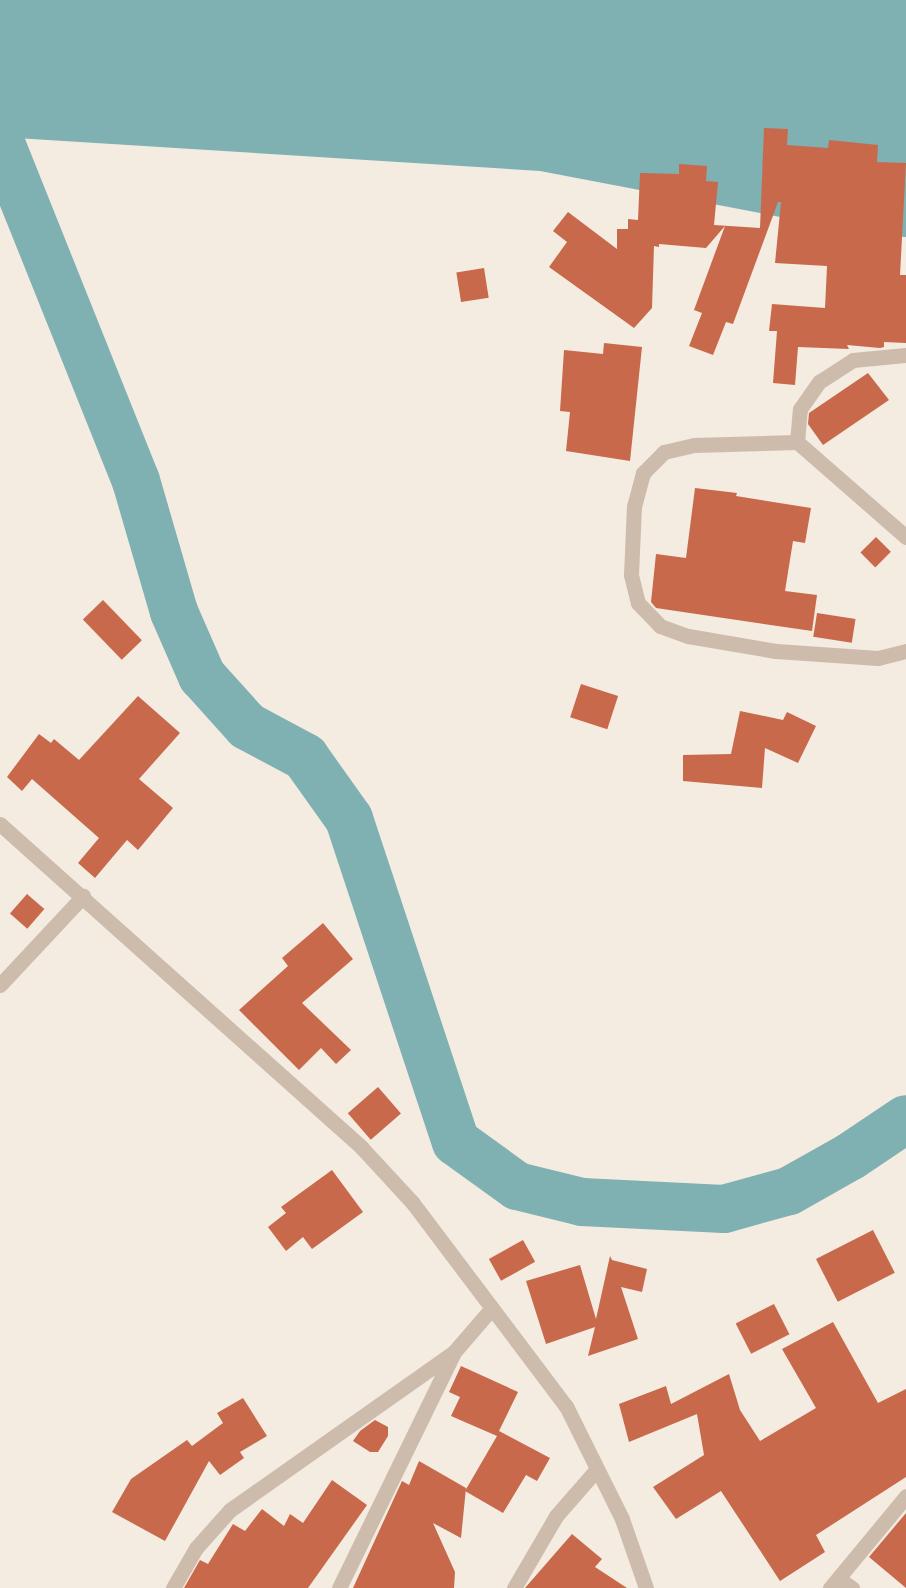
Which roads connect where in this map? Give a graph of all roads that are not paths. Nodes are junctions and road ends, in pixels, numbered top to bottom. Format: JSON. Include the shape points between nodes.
{"nodes":[{"id":1,"x":906,"y":355,"type":"edge"},
{"id":2,"x":797,"y":442,"type":"junction"},
{"id":3,"x":906,"y":537,"type":"edge"},
{"id":4,"x":906,"y":651,"type":"edge"},
{"id":5,"x":0,"y":824,"type":"edge"},
{"id":6,"x":83,"y":896,"type":"junction"},
{"id":7,"x":0,"y":985,"type":"edge"},
{"id":8,"x":492,"y":1308,"type":"junction"},
{"id":9,"x":454,"y":1352,"type":"junction"},
{"id":10,"x":597,"y":1469,"type":"junction"},
{"id":11,"x":906,"y":1496,"type":"edge"},
{"id":12,"x":834,"y":1583,"type":"edge"},
{"id":13,"x":173,"y":1588,"type":"edge"},
{"id":14,"x":339,"y":1588,"type":"edge"},
{"id":15,"x":514,"y":1588,"type":"edge"},
{"id":16,"x":646,"y":1588,"type":"edge"},
{"id":17,"x":852,"y":1588,"type":"edge"}],
"edges":[{"from":1,"to":2,"type":"street","via":[[853,360],[819,382],[800,409]]},
{"from":2,"to":3,"type":"street"},
{"from":2,"to":4,"type":"street","via":[[694,444],[664,452],[643,473],[634,506],[631,575],[638,603],[660,626],[688,636],[776,651],[878,658]]},
{"from":5,"to":6,"type":"street"},
{"from":6,"to":7,"type":"street"},
{"from":6,"to":8,"type":"street","via":[[362,1148],[412,1202]]},
{"from":8,"to":9,"type":"street"},
{"from":8,"to":10,"type":"street","via":[[566,1406]]},
{"from":9,"to":13,"type":"street","via":[[230,1510],[196,1548]]},
{"from":9,"to":14,"type":"street"},
{"from":10,"to":15,"type":"street","via":[[556,1516]]},
{"from":10,"to":16,"type":"street","via":[[622,1519]]},
{"from":11,"to":12,"type":"street"},
{"from":12,"to":17,"type":"street"}]}
